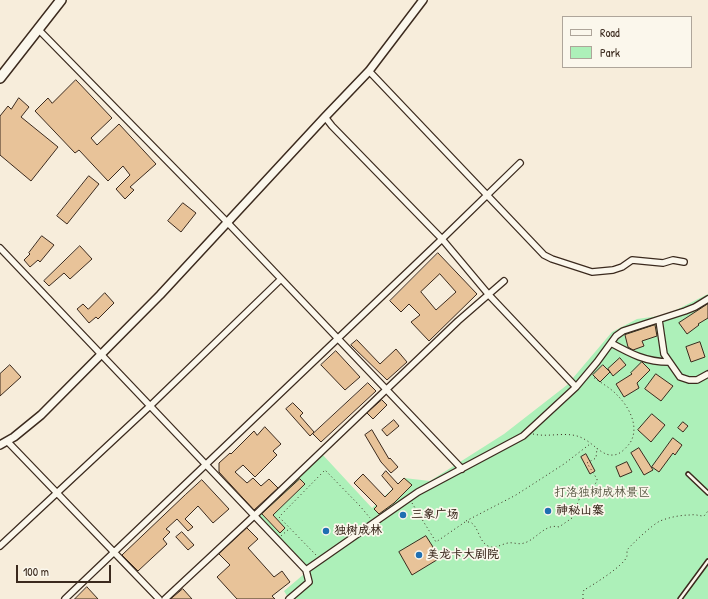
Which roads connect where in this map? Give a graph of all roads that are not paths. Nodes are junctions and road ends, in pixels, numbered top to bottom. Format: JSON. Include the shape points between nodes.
{"nodes":[{"id":1,"x":61,"y":0,"type":"edge"},
{"id":2,"x":423,"y":0,"type":"edge"},
{"id":3,"x":38,"y":29,"type":"junction"},
{"id":4,"x":369,"y":71,"type":"junction"},
{"id":5,"x":0,"y":78,"type":"edge"},
{"id":6,"x":325,"y":117,"type":"junction"},
{"id":7,"x":520,"y":163,"type":"dead end"},
{"id":8,"x":487,"y":196,"type":"junction"},
{"id":9,"x":227,"y":222,"type":"junction"},
{"id":10,"x":442,"y":239,"type":"junction"},
{"id":11,"x":0,"y":248,"type":"edge"},
{"id":12,"x":684,"y":262,"type":"dead end"},
{"id":13,"x":281,"y":279,"type":"junction"},
{"id":14,"x":504,"y":282,"type":"dead end"},
{"id":15,"x":489,"y":295,"type":"junction"},
{"id":16,"x":708,"y":299,"type":"edge"},
{"id":17,"x":659,"y":320,"type":"junction"},
{"id":18,"x":337,"y":339,"type":"junction"},
{"id":19,"x":611,"y":344,"type":"junction"},
{"id":20,"x":101,"y":355,"type":"junction"},
{"id":21,"x":669,"y":362,"type":"junction"},
{"id":22,"x":708,"y":374,"type":"edge"},
{"id":23,"x":576,"y":387,"type":"junction"},
{"id":24,"x":386,"y":390,"type":"junction"},
{"id":25,"x":150,"y":406,"type":"junction"},
{"id":26,"x":3,"y":443,"type":"edge"},
{"id":27,"x":206,"y":465,"type":"junction"},
{"id":28,"x":462,"y":469,"type":"junction"},
{"id":29,"x":688,"y":474,"type":"dead end"},
{"id":30,"x":57,"y":493,"type":"junction"},
{"id":31,"x":708,"y":493,"type":"edge"},
{"id":32,"x":254,"y":516,"type":"junction"},
{"id":33,"x":0,"y":546,"type":"edge"},
{"id":34,"x":113,"y":552,"type":"junction"},
{"id":35,"x":708,"y":561,"type":"edge"},
{"id":36,"x":306,"y":570,"type":"junction"},
{"id":37,"x":64,"y":599,"type":"edge"},
{"id":38,"x":159,"y":599,"type":"edge"},
{"id":39,"x":165,"y":599,"type":"edge"},
{"id":40,"x":289,"y":599,"type":"edge"},
{"id":41,"x":680,"y":599,"type":"edge"}],
"edges":[{"from":1,"to":3,"type":"main road"},
{"from":2,"to":4,"type":"street"},
{"from":3,"to":5,"type":"main road"},
{"from":3,"to":9,"type":"street"},
{"from":4,"to":6,"type":"street"},
{"from":4,"to":8,"type":"street"},
{"from":6,"to":9,"type":"street"},
{"from":6,"to":10,"type":"street"},
{"from":7,"to":8,"type":"street"},
{"from":8,"to":10,"type":"street"},
{"from":8,"to":12,"type":"street","via":[[544,255],[552,259],[592,272],[612,270],[632,260]]},
{"from":9,"to":13,"type":"street"},
{"from":9,"to":20,"type":"street"},
{"from":10,"to":15,"type":"street"},
{"from":10,"to":18,"type":"street"},
{"from":11,"to":20,"type":"street"},
{"from":13,"to":18,"type":"street"},
{"from":13,"to":25,"type":"street"},
{"from":14,"to":15,"type":"street"},
{"from":15,"to":23,"type":"street"},
{"from":15,"to":24,"type":"street"},
{"from":16,"to":17,"type":"street","via":[[695,308]]},
{"from":17,"to":19,"type":"street","via":[[623,331]]},
{"from":17,"to":21,"type":"street","via":[[664,352]]},
{"from":18,"to":24,"type":"street"},
{"from":18,"to":27,"type":"street"},
{"from":19,"to":21,"type":"street","via":[[643,359]]},
{"from":19,"to":23,"type":"street"},
{"from":20,"to":25,"type":"street"},
{"from":20,"to":26,"type":"street","via":[[41,415]]},
{"from":21,"to":22,"type":"street","via":[[685,380],[697,380]]},
{"from":23,"to":28,"type":"street","via":[[523,436]]},
{"from":24,"to":28,"type":"street"},
{"from":24,"to":32,"type":"street"},
{"from":25,"to":27,"type":"street"},
{"from":25,"to":30,"type":"street"},
{"from":26,"to":30,"type":"street"},
{"from":27,"to":32,"type":"street"},
{"from":27,"to":34,"type":"street"},
{"from":28,"to":36,"type":"street","via":[[418,492]]},
{"from":29,"to":31,"type":"lane"},
{"from":30,"to":33,"type":"street"},
{"from":30,"to":34,"type":"street"},
{"from":32,"to":36,"type":"street"},
{"from":32,"to":39,"type":"street"},
{"from":34,"to":37,"type":"street"},
{"from":34,"to":38,"type":"street"},
{"from":35,"to":41,"type":"lane"},
{"from":36,"to":40,"type":"street","via":[[309,582]]}]}
